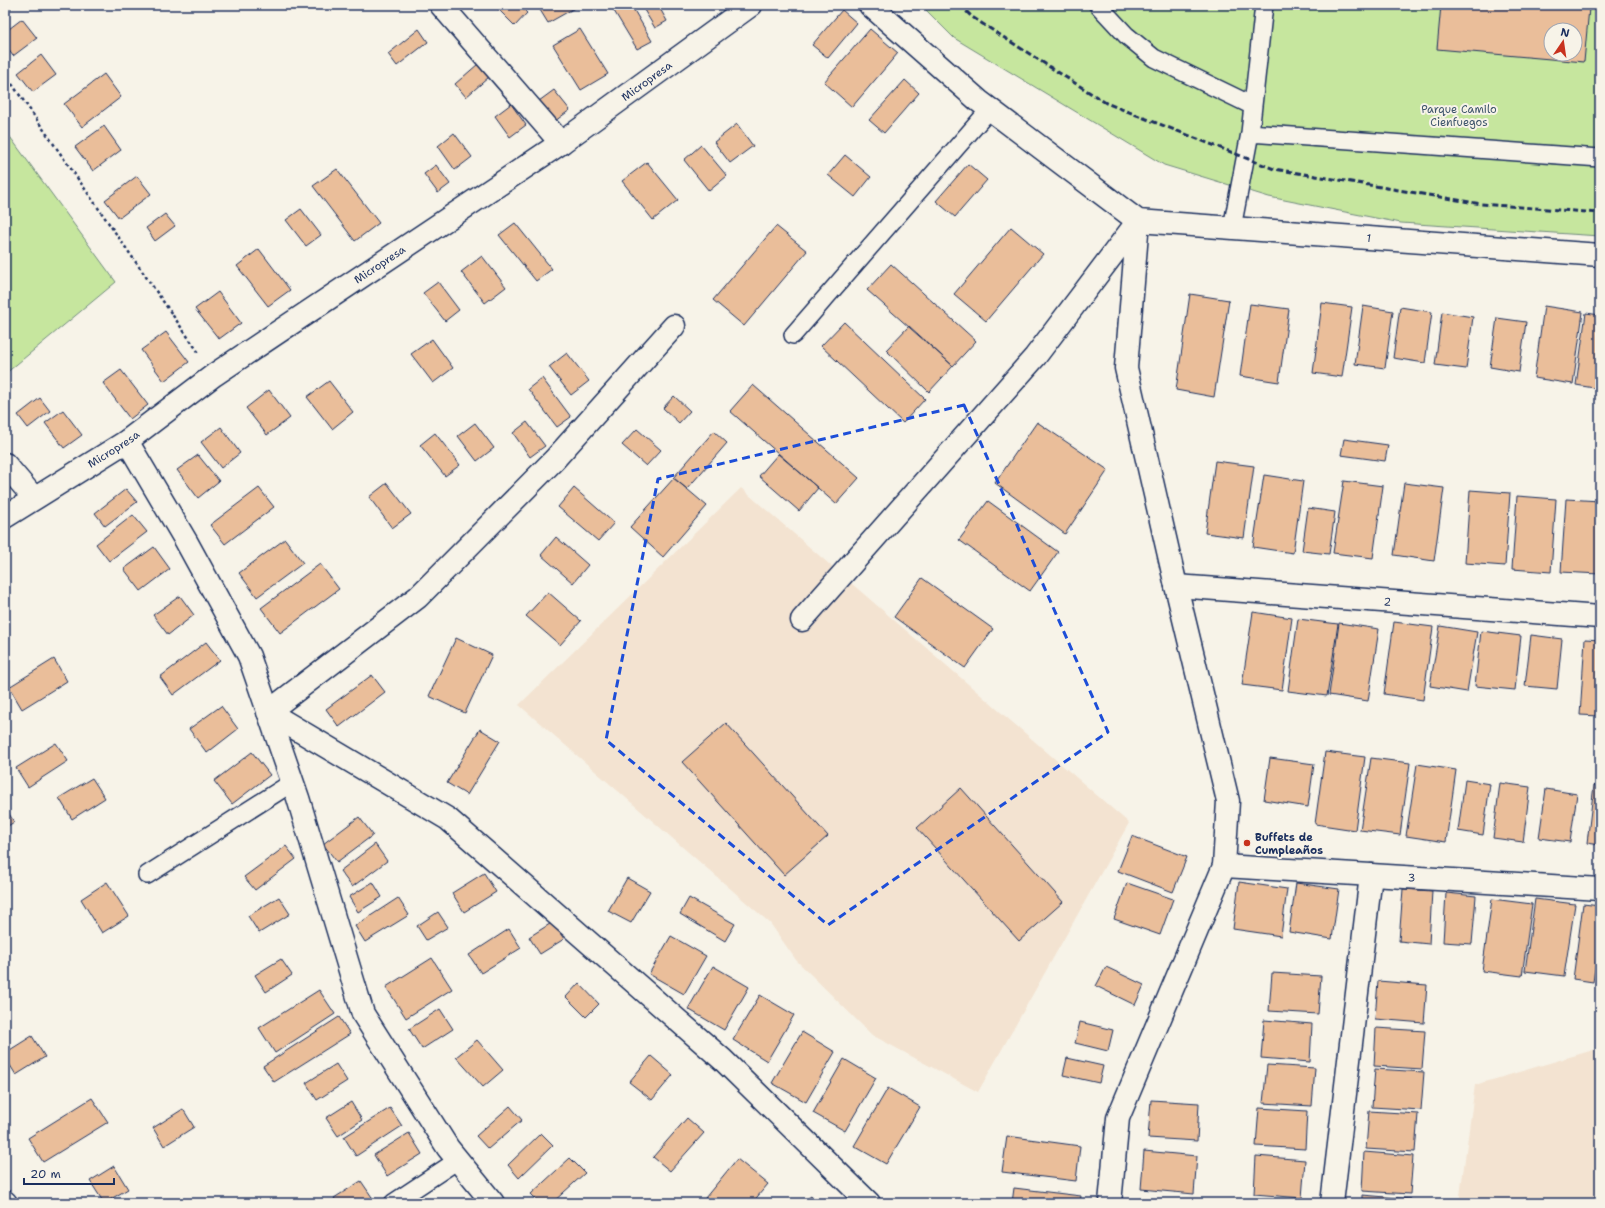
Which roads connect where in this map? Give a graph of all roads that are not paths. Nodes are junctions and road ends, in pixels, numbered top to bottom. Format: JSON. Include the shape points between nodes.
{"nodes":[{"id":1,"x":441,"y":5,"type":"edge"},
{"id":2,"x":750,"y":5,"type":"edge"},
{"id":3,"x":870,"y":5,"type":"edge"},
{"id":4,"x":1098,"y":5,"type":"edge"},
{"id":5,"x":1264,"y":5,"type":"edge"},
{"id":6,"x":1253,"y":106,"type":"junction"},
{"id":7,"x":990,"y":109,"type":"junction"},
{"id":8,"x":1250,"y":133,"type":"junction"},
{"id":9,"x":561,"y":143,"type":"junction"},
{"id":10,"x":1600,"y":158,"type":"edge"},
{"id":11,"x":1138,"y":221,"type":"junction"},
{"id":12,"x":1232,"y":228,"type":"junction"},
{"id":13,"x":1600,"y":255,"type":"edge"},
{"id":14,"x":674,"y":326,"type":"dead end"},
{"id":15,"x":793,"y":335,"type":"dead end"},
{"id":16,"x":127,"y":441,"type":"junction"},
{"id":17,"x":5,"y":464,"type":"edge"},
{"id":18,"x":34,"y":498,"type":"junction"},
{"id":19,"x":5,"y":517,"type":"edge"},
{"id":20,"x":1176,"y":586,"type":"junction"},
{"id":21,"x":1600,"y":617,"type":"edge"},
{"id":22,"x":802,"y":620,"type":"dead end"},
{"id":23,"x":268,"y":712,"type":"junction"},
{"id":24,"x":293,"y":782,"type":"junction"},
{"id":25,"x":1224,"y":866,"type":"junction"},
{"id":26,"x":147,"y":875,"type":"dead end"},
{"id":27,"x":1371,"y":875,"type":"junction"},
{"id":28,"x":1600,"y":889,"type":"edge"},
{"id":29,"x":458,"y":1160,"type":"junction"},
{"id":30,"x":393,"y":1203,"type":"edge"},
{"id":31,"x":493,"y":1203,"type":"edge"},
{"id":32,"x":869,"y":1203,"type":"edge"},
{"id":33,"x":1110,"y":1203,"type":"edge"},
{"id":34,"x":1332,"y":1203,"type":"edge"}],
"edges":[{"from":1,"to":9,"type":"street"},
{"from":2,"to":9,"type":"street","name":"Micropresa"},
{"from":3,"to":7,"type":"street"},
{"from":4,"to":6,"type":"lane","via":[[1126,35],[1154,58]]},
{"from":5,"to":6,"type":"lane"},
{"from":6,"to":8,"type":"lane"},
{"from":7,"to":11,"type":"street"},
{"from":7,"to":15,"type":"lane"},
{"from":8,"to":10,"type":"lane"},
{"from":8,"to":12,"type":"lane"},
{"from":9,"to":16,"type":"street","name":"Micropresa","via":[[214,375]]},
{"from":11,"to":12,"type":"street","name":"1"},
{"from":11,"to":20,"type":"street","via":[[1126,368]]},
{"from":11,"to":22,"type":"street","via":[[1035,357]]},
{"from":12,"to":13,"type":"street","name":"1"},
{"from":14,"to":23,"type":"street","via":[[554,460],[418,597]]},
{"from":16,"to":18,"type":"street","name":"Micropresa"},
{"from":16,"to":23,"type":"street","via":[[249,656]]},
{"from":17,"to":18,"type":"street"},
{"from":18,"to":19,"type":"street","name":"Micropresa"},
{"from":20,"to":21,"type":"street","name":"2"},
{"from":20,"to":25,"type":"street","via":[[1228,801]]},
{"from":23,"to":24,"type":"street"},
{"from":23,"to":32,"type":"street","via":[[448,819],[723,1060]]},
{"from":24,"to":26,"type":"lane"},
{"from":24,"to":29,"type":"street","via":[[363,1014]]},
{"from":25,"to":27,"type":"street","name":"3"},
{"from":25,"to":33,"type":"street","via":[[1118,1118]]},
{"from":27,"to":28,"type":"street","name":"3"},
{"from":27,"to":34,"type":"street"},
{"from":29,"to":30,"type":"lane"},
{"from":29,"to":31,"type":"street"}]}
